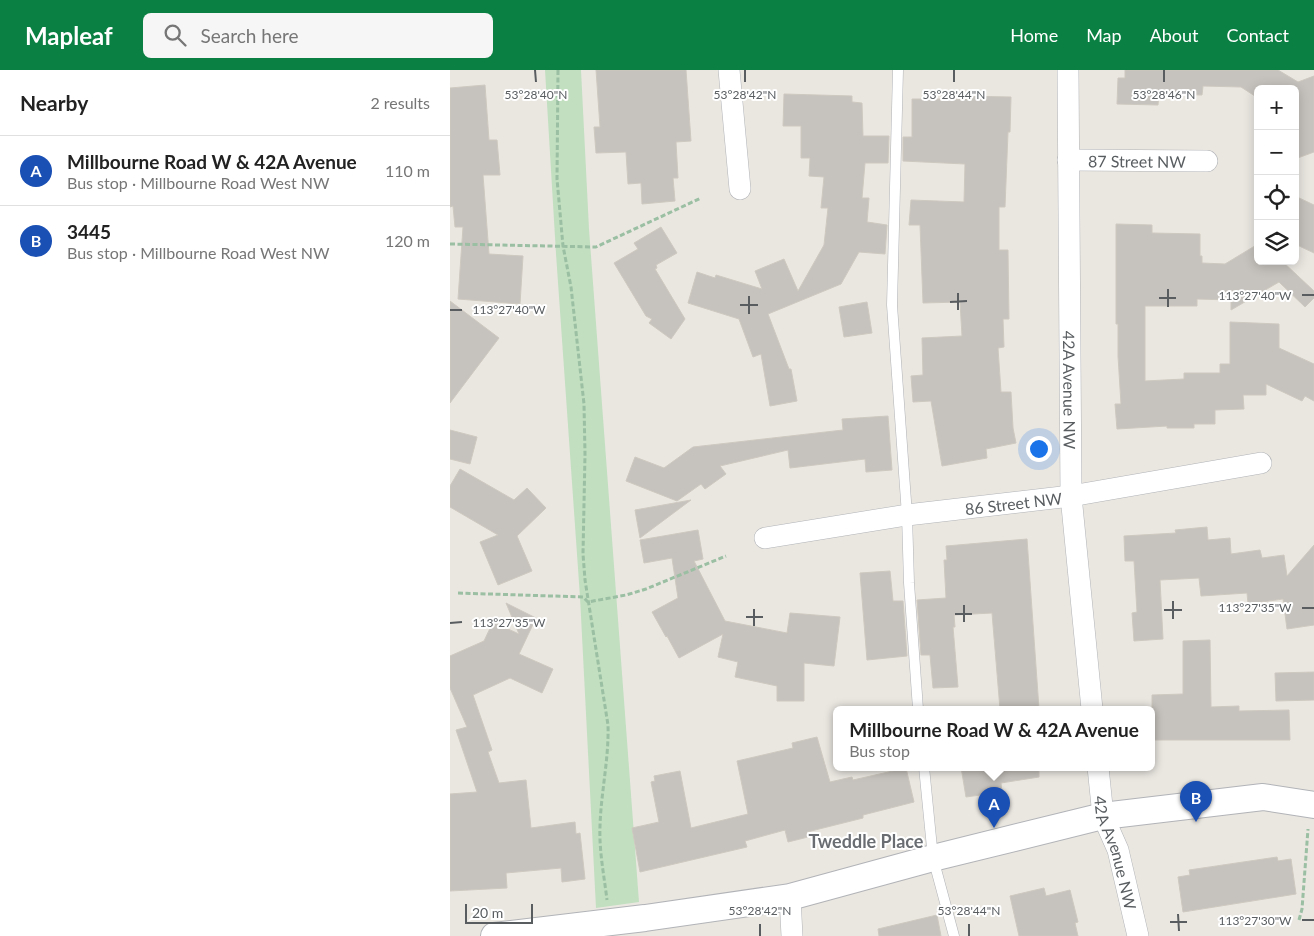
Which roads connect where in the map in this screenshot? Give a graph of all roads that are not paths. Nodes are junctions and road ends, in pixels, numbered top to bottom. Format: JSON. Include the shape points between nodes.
{"nodes":[{"id":1,"x":729,"y":70,"type":"edge"},
{"id":2,"x":898,"y":70,"type":"edge"},
{"id":3,"x":1068,"y":70,"type":"edge"},
{"id":4,"x":1068,"y":160,"type":"junction"},
{"id":5,"x":1207,"y":162,"type":"dead end"},
{"id":6,"x":740,"y":189,"type":"dead end"},
{"id":7,"x":1261,"y":463,"type":"dead end"},
{"id":8,"x":1071,"y":496,"type":"junction"},
{"id":9,"x":907,"y":515,"type":"junction"},
{"id":10,"x":765,"y":538,"type":"dead end"},
{"id":11,"x":918,"y":706,"type":"edge"},
{"id":12,"x":1092,"y":706,"type":"edge"},
{"id":13,"x":924,"y":771,"type":"edge"},
{"id":14,"x":1098,"y":771,"type":"edge"},
{"id":15,"x":1311,"y":815,"type":"edge"},
{"id":16,"x":1103,"y":816,"type":"junction"},
{"id":17,"x":933,"y":858,"type":"junction"},
{"id":18,"x":790,"y":896,"type":"junction"},
{"id":19,"x":494,"y":936,"type":"edge"},
{"id":20,"x":792,"y":936,"type":"edge"},
{"id":21,"x":954,"y":936,"type":"edge"},
{"id":22,"x":1138,"y":936,"type":"edge"}],
"edges":[{"from":1,"to":6,"type":"street"},
{"from":2,"to":9,"type":"lane","via":[[892,305]]},
{"from":3,"to":4,"type":"street","name":"42A Avenue NW"},
{"from":4,"to":5,"type":"street","name":"87 Street NW"},
{"from":4,"to":8,"type":"street","name":"42A Avenue NW"},
{"from":7,"to":8,"type":"street","name":"86 Street NW"},
{"from":8,"to":9,"type":"street","name":"86 Street NW"},
{"from":8,"to":12,"type":"street","name":"42A Avenue NW"},
{"from":9,"to":10,"type":"street","name":"86 Street NW"},
{"from":9,"to":11,"type":"lane","via":[[908,583]]},
{"from":13,"to":17,"type":"lane"},
{"from":14,"to":16,"type":"street","name":"42A Avenue NW"},
{"from":15,"to":16,"type":"street","via":[[1262,796]]},
{"from":16,"to":17,"type":"street"},
{"from":16,"to":22,"type":"street","name":"42A Avenue NW","via":[[1118,850]]},
{"from":17,"to":18,"type":"street"},
{"from":17,"to":21,"type":"lane"},
{"from":18,"to":19,"type":"street","via":[[636,920]]},
{"from":18,"to":20,"type":"street"}]}
